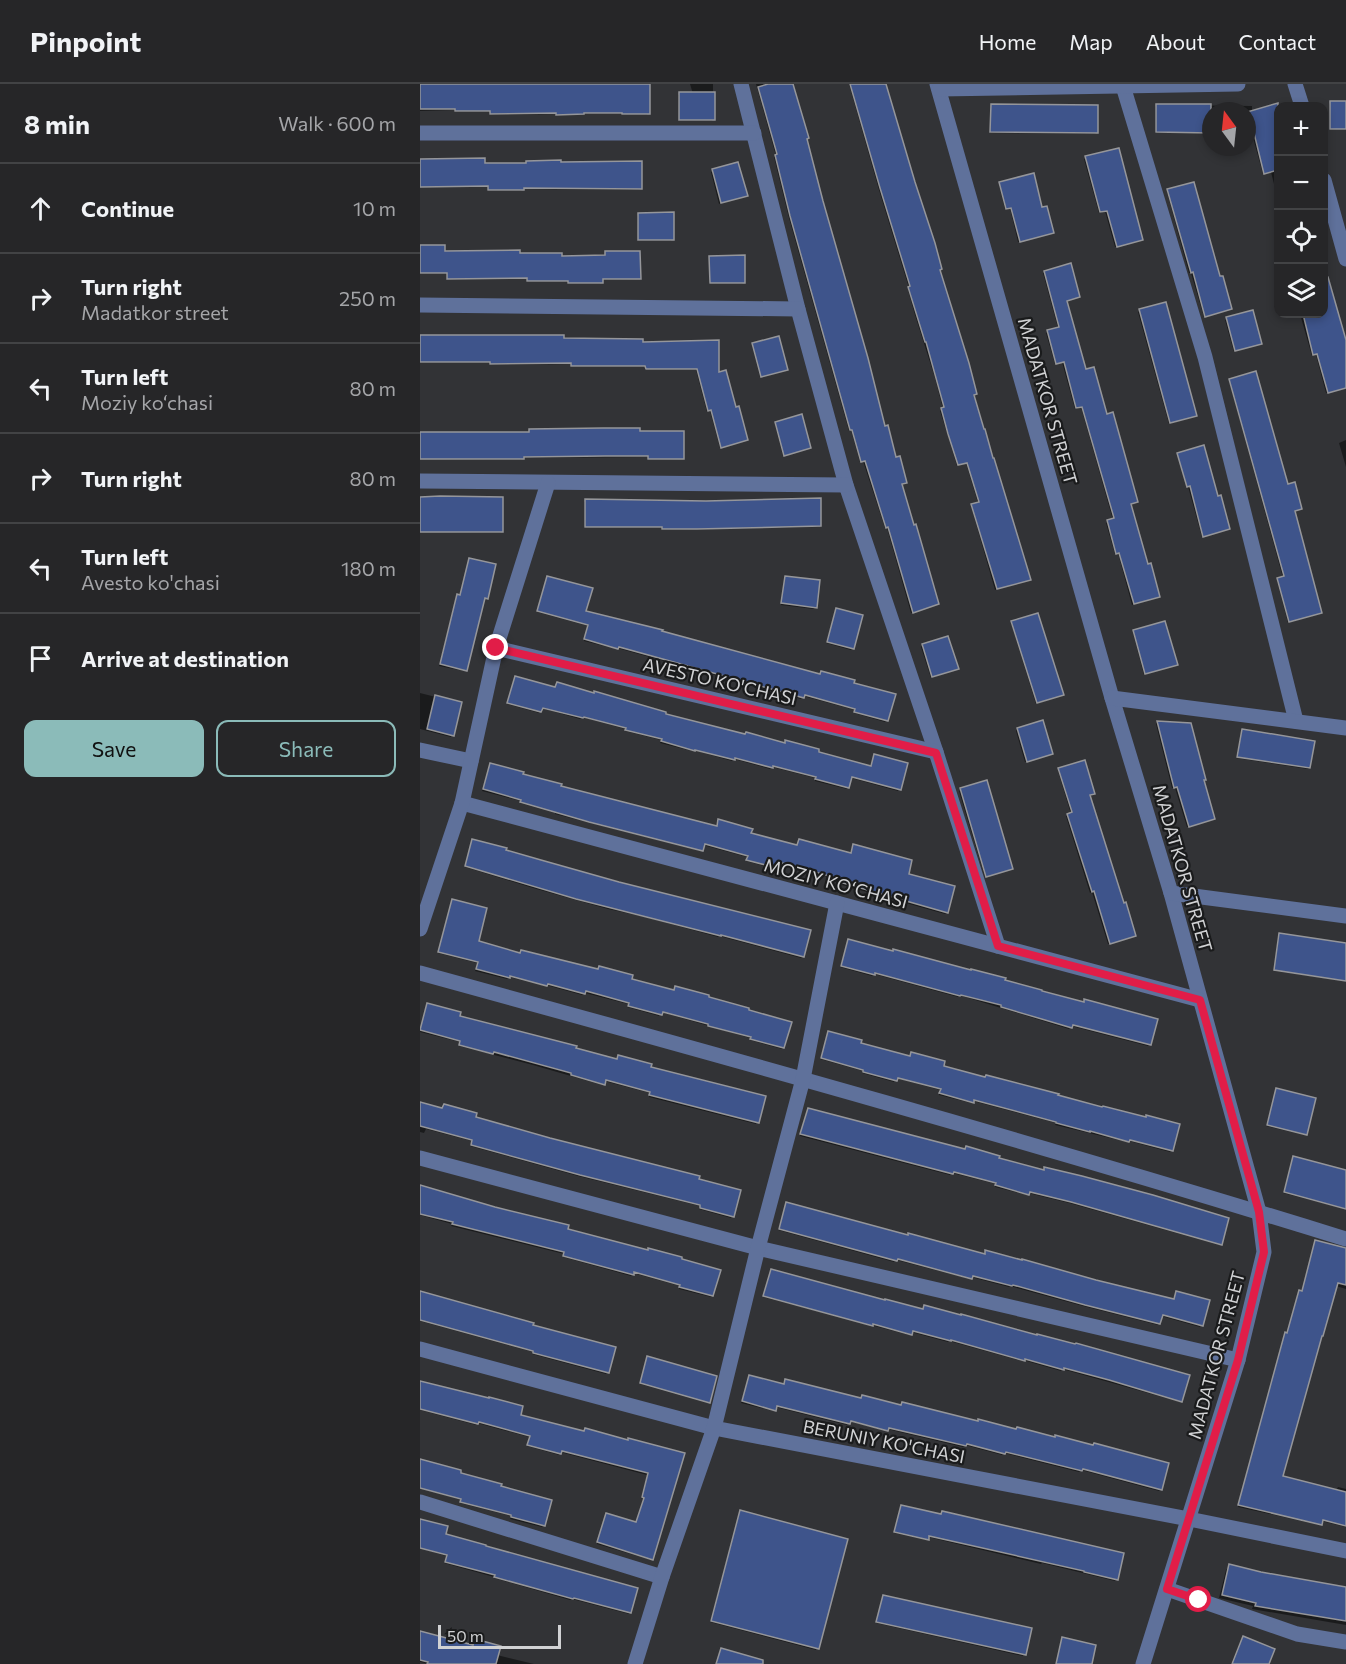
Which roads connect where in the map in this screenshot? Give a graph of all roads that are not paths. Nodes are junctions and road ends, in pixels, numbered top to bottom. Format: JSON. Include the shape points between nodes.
{"nodes":[{"id":1,"x":741,"y":84,"type":"edge"},
{"id":2,"x":1238,"y":84,"type":"edge"},
{"id":3,"x":1295,"y":84,"type":"edge"},
{"id":4,"x":1123,"y":86,"type":"junction"},
{"id":5,"x":938,"y":87,"type":"edge"},
{"id":6,"x":1301,"y":102,"type":"edge"},
{"id":7,"x":754,"y":133,"type":"junction"},
{"id":8,"x":420,"y":134,"type":"edge"},
{"id":9,"x":1328,"y":195,"type":"edge"},
{"id":10,"x":1344,"y":241,"type":"edge"},
{"id":11,"x":1346,"y":259,"type":"edge"},
{"id":12,"x":420,"y":305,"type":"edge"},
{"id":13,"x":798,"y":309,"type":"junction"},
{"id":14,"x":420,"y":481,"type":"edge"},
{"id":15,"x":548,"y":483,"type":"junction"},
{"id":16,"x":846,"y":485,"type":"junction"},
{"id":17,"x":496,"y":648,"type":"junction"},
{"id":18,"x":1112,"y":698,"type":"junction"},
{"id":19,"x":1296,"y":722,"type":"junction"},
{"id":20,"x":1346,"y":728,"type":"edge"},
{"id":21,"x":420,"y":750,"type":"edge"},
{"id":22,"x":936,"y":753,"type":"junction"},
{"id":23,"x":471,"y":761,"type":"junction"},
{"id":24,"x":462,"y":803,"type":"junction"},
{"id":25,"x":1171,"y":893,"type":"junction"},
{"id":26,"x":837,"y":903,"type":"junction"},
{"id":27,"x":1346,"y":916,"type":"edge"},
{"id":28,"x":420,"y":929,"type":"edge"},
{"id":29,"x":998,"y":946,"type":"junction"},
{"id":30,"x":420,"y":973,"type":"edge"},
{"id":31,"x":1200,"y":1000,"type":"junction"},
{"id":32,"x":803,"y":1079,"type":"junction"},
{"id":33,"x":420,"y":1158,"type":"edge"},
{"id":34,"x":1259,"y":1212,"type":"junction"},
{"id":35,"x":1346,"y":1239,"type":"edge"},
{"id":36,"x":758,"y":1248,"type":"junction"},
{"id":37,"x":420,"y":1349,"type":"edge"},
{"id":38,"x":1238,"y":1360,"type":"junction"},
{"id":39,"x":714,"y":1428,"type":"junction"},
{"id":40,"x":420,"y":1502,"type":"edge"},
{"id":41,"x":1189,"y":1519,"type":"junction"},
{"id":42,"x":1346,"y":1551,"type":"edge"},
{"id":43,"x":662,"y":1577,"type":"junction"},
{"id":44,"x":1167,"y":1589,"type":"junction"},
{"id":45,"x":1346,"y":1642,"type":"edge"},
{"id":46,"x":635,"y":1664,"type":"edge"},
{"id":47,"x":1143,"y":1664,"type":"edge"}],
"edges":[{"from":1,"to":7,"type":"street"},
{"from":2,"to":4,"type":"street"},
{"from":3,"to":6,"type":"street"},
{"from":4,"to":5,"type":"street"},
{"from":4,"to":19,"type":"street","via":[[1205,357]]},
{"from":5,"to":18,"type":"street","name":"MADATKOR STREET"},
{"from":7,"to":8,"type":"street"},
{"from":7,"to":13,"type":"street"},
{"from":9,"to":10,"type":"street"},
{"from":10,"to":11,"type":"street"},
{"from":12,"to":13,"type":"street"},
{"from":13,"to":16,"type":"street"},
{"from":14,"to":15,"type":"street"},
{"from":15,"to":16,"type":"street"},
{"from":15,"to":17,"type":"street"},
{"from":16,"to":22,"type":"street"},
{"from":17,"to":22,"type":"street","name":"AVESTO KO'CHASI"},
{"from":17,"to":23,"type":"street"},
{"from":18,"to":19,"type":"street"},
{"from":18,"to":25,"type":"street","name":"MADATKOR STREET"},
{"from":19,"to":20,"type":"street"},
{"from":21,"to":23,"type":"street"},
{"from":22,"to":29,"type":"street"},
{"from":23,"to":24,"type":"street"},
{"from":24,"to":26,"type":"street","name":"MOZIY KO‘CHASI"},
{"from":24,"to":28,"type":"street"},
{"from":25,"to":27,"type":"street"},
{"from":25,"to":31,"type":"street","name":"MADATKOR STREET"},
{"from":26,"to":29,"type":"street","name":"MOZIY KO‘CHASI"},
{"from":26,"to":32,"type":"street"},
{"from":29,"to":31,"type":"street","name":"MOZIY KO‘CHASI"},
{"from":30,"to":32,"type":"street"},
{"from":31,"to":34,"type":"street","name":"MADATKOR STREET"},
{"from":32,"to":34,"type":"street"},
{"from":32,"to":36,"type":"street"},
{"from":33,"to":36,"type":"street"},
{"from":34,"to":35,"type":"street"},
{"from":34,"to":38,"type":"street","name":"MADATKOR STREET","via":[[1264,1252]]},
{"from":36,"to":38,"type":"street"},
{"from":36,"to":39,"type":"street"},
{"from":37,"to":39,"type":"street","name":"BERUNIY KO'CHASI"},
{"from":38,"to":41,"type":"street","name":"MADATKOR STREET"},
{"from":39,"to":41,"type":"street","name":"BERUNIY KO'CHASI"},
{"from":39,"to":43,"type":"street"},
{"from":40,"to":43,"type":"street"},
{"from":41,"to":42,"type":"street","name":"BERUNIY KO'CHASI"},
{"from":41,"to":44,"type":"street","name":"MADATKOR STREET"},
{"from":43,"to":46,"type":"street"},
{"from":44,"to":45,"type":"street","via":[[1297,1634]]},
{"from":44,"to":47,"type":"street","name":"MADATKOR STREET"}]}
